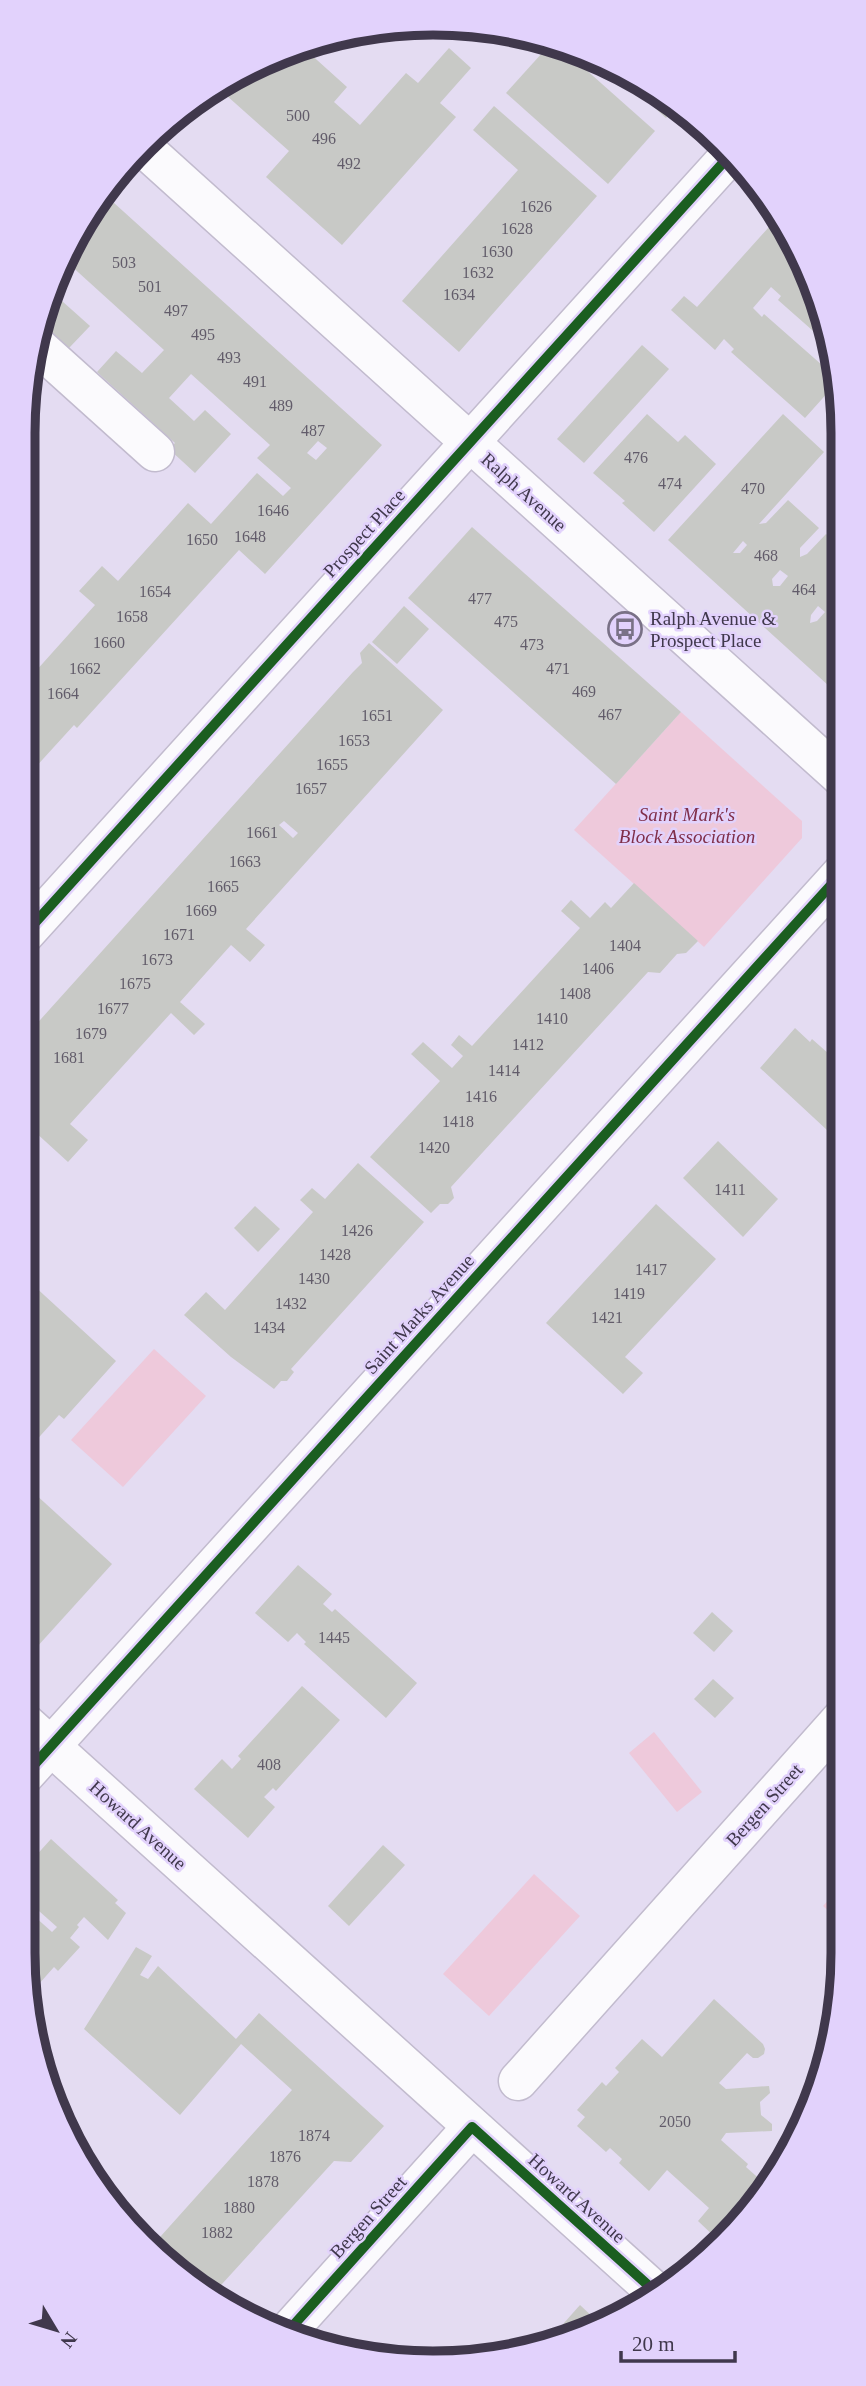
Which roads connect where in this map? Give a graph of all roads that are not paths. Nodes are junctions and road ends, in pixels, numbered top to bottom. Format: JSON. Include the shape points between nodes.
{"nodes":[{"id":1,"x":150,"y":154,"type":"edge"},
{"id":2,"x":724,"y":162,"type":"edge"},
{"id":3,"x":44,"y":353,"type":"edge"},
{"id":4,"x":469,"y":443,"type":"junction"},
{"id":5,"x":155,"y":452,"type":"dead end"},
{"id":6,"x":831,"y":769,"type":"edge"},
{"id":7,"x":831,"y":885,"type":"edge"},
{"id":8,"x":35,"y":923,"type":"edge"},
{"id":9,"x":831,"y":1730,"type":"edge"},
{"id":10,"x":35,"y":1732,"type":"edge"},
{"id":11,"x":51,"y":1746,"type":"junction"},
{"id":12,"x":35,"y":1764,"type":"edge"},
{"id":13,"x":518,"y":2081,"type":"dead end"},
{"id":14,"x":471,"y":2127,"type":"junction"},
{"id":15,"x":650,"y":2287,"type":"edge"},
{"id":16,"x":292,"y":2325,"type":"edge"}],
"edges":[{"from":1,"to":4,"type":"street","name":"Ralph Avenue"},
{"from":2,"to":4,"type":"street","name":"Prospect Place"},
{"from":3,"to":5,"type":"street"},
{"from":4,"to":6,"type":"street","name":"Ralph Avenue"},
{"from":4,"to":8,"type":"street","name":"Prospect Place"},
{"from":7,"to":11,"type":"street","name":"Saint Marks Avenue"},
{"from":9,"to":13,"type":"street","name":"Bergen Street"},
{"from":10,"to":11,"type":"street","name":"Howard Avenue"},
{"from":11,"to":12,"type":"street","name":"Saint Marks Avenue"},
{"from":11,"to":14,"type":"street","name":"Howard Avenue"},
{"from":14,"to":15,"type":"street","name":"Howard Avenue"},
{"from":14,"to":16,"type":"street","name":"Bergen Street"}]}
